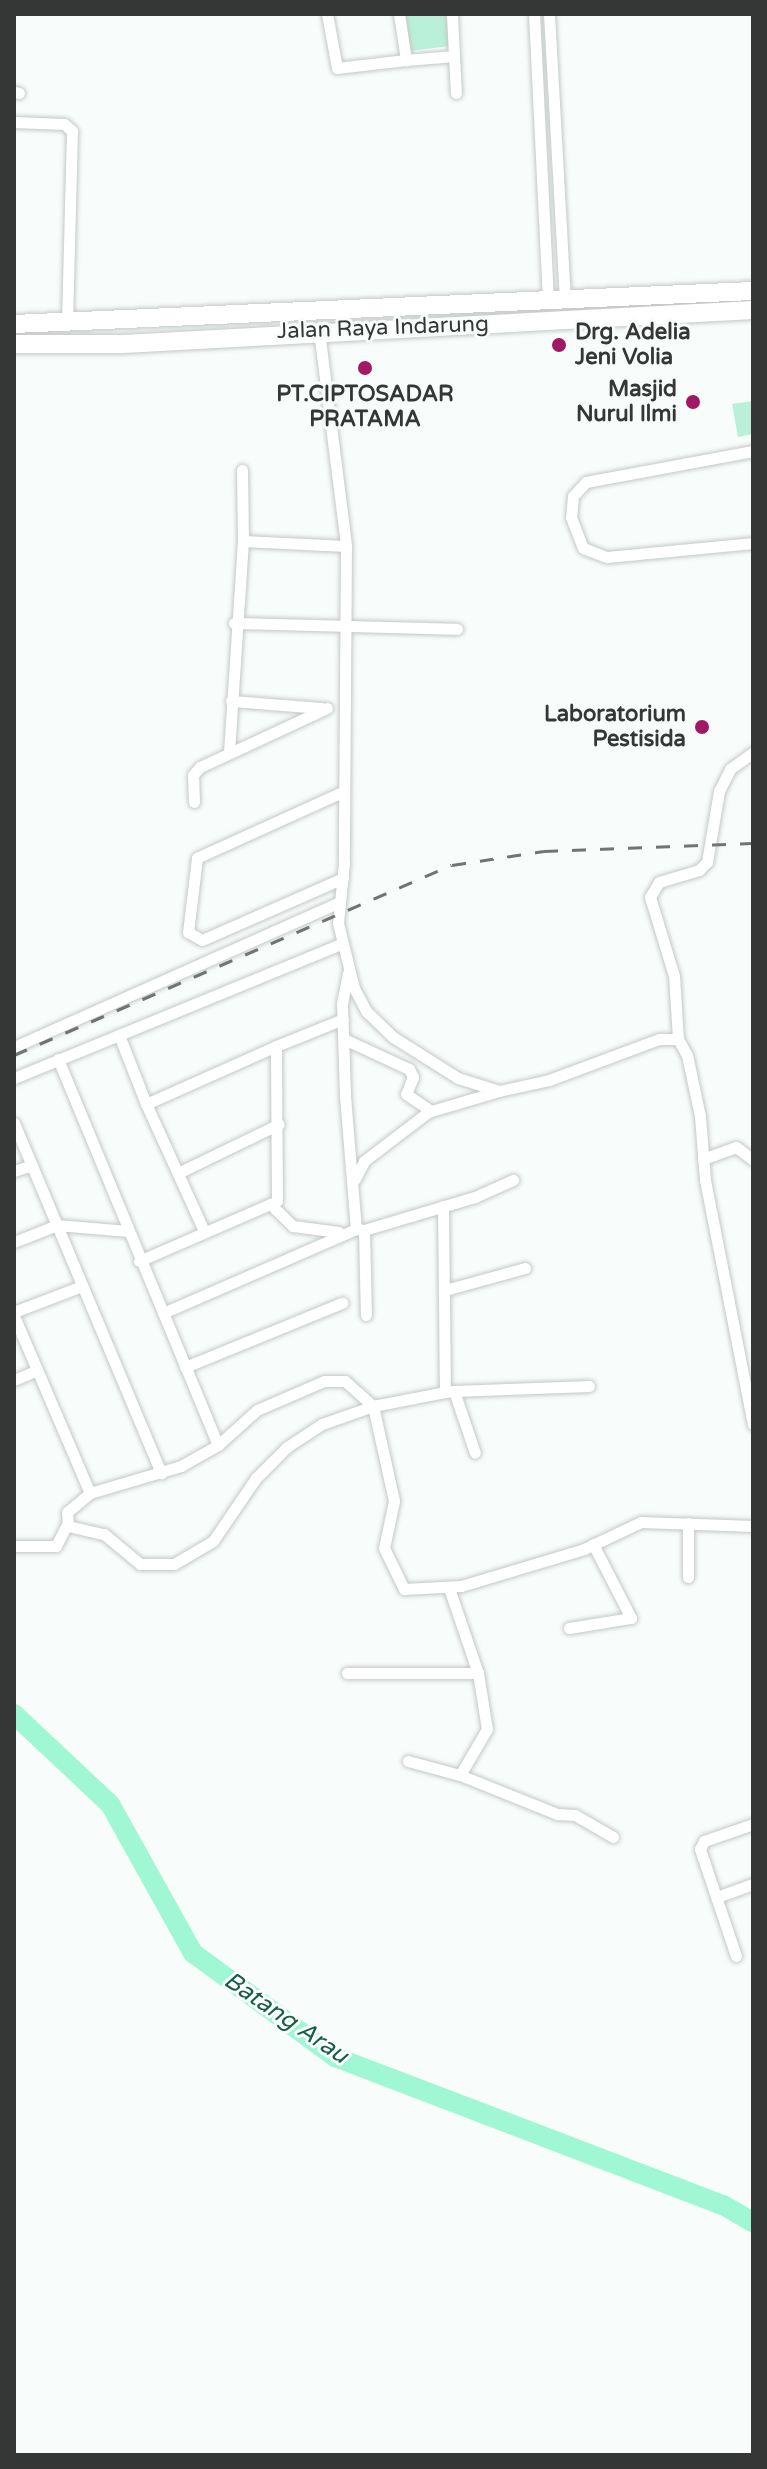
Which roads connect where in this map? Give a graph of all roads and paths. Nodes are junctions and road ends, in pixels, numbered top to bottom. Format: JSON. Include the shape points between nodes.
{"nodes":[{"id":1,"x":327,"y":14,"type":"edge"},
{"id":2,"x":399,"y":14,"type":"edge"},
{"id":3,"x":452,"y":14,"type":"edge"},
{"id":4,"x":534,"y":14,"type":"edge"},
{"id":5,"x":549,"y":14,"type":"edge"},
{"id":6,"x":454,"y":56,"type":"junction"},
{"id":7,"x":406,"y":60,"type":"junction"},
{"id":8,"x":456,"y":93,"type":"dead end"},
{"id":9,"x":14,"y":122,"type":"edge"},
{"id":10,"x":753,"y":291,"type":"edge"},
{"id":11,"x":557,"y":302,"type":"junction"},
{"id":12,"x":753,"y":310,"type":"edge"},
{"id":13,"x":14,"y":324,"type":"edge"},
{"id":14,"x":67,"y":324,"type":"junction"},
{"id":15,"x":319,"y":331,"type":"junction"},
{"id":16,"x":14,"y":344,"type":"edge"},
{"id":17,"x":753,"y":451,"type":"edge"},
{"id":18,"x":242,"y":470,"type":"dead end"},
{"id":19,"x":243,"y":541,"type":"junction"},
{"id":20,"x":753,"y":543,"type":"edge"},
{"id":21,"x":346,"y":546,"type":"junction"},
{"id":22,"x":234,"y":623,"type":"junction"},
{"id":23,"x":348,"y":626,"type":"junction"},
{"id":24,"x":457,"y":629,"type":"dead end"},
{"id":25,"x":231,"y":701,"type":"junction"},
{"id":26,"x":327,"y":708,"type":"junction"},
{"id":27,"x":342,"y":708,"type":"junction"},
{"id":28,"x":229,"y":752,"type":"junction"},
{"id":29,"x":753,"y":752,"type":"edge"},
{"id":30,"x":340,"y":793,"type":"junction"},
{"id":31,"x":194,"y":802,"type":"dead end"},
{"id":32,"x":343,"y":878,"type":"junction"},
{"id":33,"x":339,"y":902,"type":"junction"},
{"id":34,"x":340,"y":944,"type":"junction"},
{"id":35,"x":349,"y":971,"type":"junction"},
{"id":36,"x":343,"y":1019,"type":"junction"},
{"id":37,"x":119,"y":1035,"type":"junction"},
{"id":38,"x":344,"y":1039,"type":"junction"},
{"id":39,"x":678,"y":1039,"type":"junction"},
{"id":40,"x":276,"y":1046,"type":"junction"},
{"id":41,"x":14,"y":1047,"type":"edge"},
{"id":42,"x":58,"y":1059,"type":"junction"},
{"id":43,"x":14,"y":1078,"type":"edge"},
{"id":44,"x":499,"y":1091,"type":"junction"},
{"id":45,"x":146,"y":1104,"type":"junction"},
{"id":46,"x":431,"y":1111,"type":"junction"},
{"id":47,"x":14,"y":1123,"type":"edge"},
{"id":48,"x":279,"y":1124,"type":"junction"},
{"id":49,"x":703,"y":1159,"type":"junction"},
{"id":50,"x":753,"y":1160,"type":"edge"},
{"id":51,"x":32,"y":1165,"type":"junction"},
{"id":52,"x":14,"y":1171,"type":"edge"},
{"id":53,"x":178,"y":1173,"type":"junction"},
{"id":54,"x":513,"y":1180,"type":"dead end"},
{"id":55,"x":353,"y":1183,"type":"junction"},
{"id":56,"x":270,"y":1204,"type":"junction"},
{"id":57,"x":443,"y":1206,"type":"junction"},
{"id":58,"x":57,"y":1225,"type":"junction"},
{"id":59,"x":360,"y":1230,"type":"junction"},
{"id":60,"x":128,"y":1231,"type":"junction"},
{"id":61,"x":204,"y":1231,"type":"junction"},
{"id":62,"x":339,"y":1232,"type":"junction"},
{"id":63,"x":14,"y":1242,"type":"edge"},
{"id":64,"x":139,"y":1261,"type":"junction"},
{"id":65,"x":525,"y":1268,"type":"dead end"},
{"id":66,"x":82,"y":1286,"type":"junction"},
{"id":67,"x":445,"y":1290,"type":"junction"},
{"id":68,"x":342,"y":1303,"type":"dead end"},
{"id":69,"x":163,"y":1313,"type":"junction"},
{"id":70,"x":14,"y":1314,"type":"edge"},
{"id":71,"x":366,"y":1315,"type":"dead end"},
{"id":72,"x":185,"y":1367,"type":"junction"},
{"id":73,"x":37,"y":1370,"type":"junction"},
{"id":74,"x":14,"y":1380,"type":"edge"},
{"id":75,"x":589,"y":1386,"type":"dead end"},
{"id":76,"x":450,"y":1392,"type":"junction"},
{"id":77,"x":373,"y":1406,"type":"junction"},
{"id":78,"x":753,"y":1424,"type":"edge"},
{"id":79,"x":218,"y":1445,"type":"junction"},
{"id":80,"x":475,"y":1453,"type":"dead end"},
{"id":81,"x":161,"y":1473,"type":"junction"},
{"id":82,"x":90,"y":1493,"type":"junction"},
{"id":83,"x":688,"y":1523,"type":"junction"},
{"id":84,"x":67,"y":1524,"type":"junction"},
{"id":85,"x":753,"y":1526,"type":"edge"},
{"id":86,"x":593,"y":1544,"type":"junction"},
{"id":87,"x":14,"y":1546,"type":"edge"},
{"id":88,"x":688,"y":1577,"type":"dead end"},
{"id":89,"x":449,"y":1588,"type":"junction"},
{"id":90,"x":569,"y":1628,"type":"dead end"},
{"id":91,"x":347,"y":1673,"type":"dead end"},
{"id":92,"x":478,"y":1673,"type":"junction"},
{"id":93,"x":408,"y":1761,"type":"dead end"},
{"id":94,"x":460,"y":1775,"type":"junction"},
{"id":95,"x":753,"y":1824,"type":"edge"},
{"id":96,"x":613,"y":1837,"type":"dead end"},
{"id":97,"x":753,"y":1884,"type":"edge"},
{"id":98,"x":717,"y":1897,"type":"junction"},
{"id":99,"x":736,"y":1956,"type":"dead end"}],
"edges":[{"from":1,"to":7,"type":"street","via":[[337,68]]},
{"from":2,"to":7,"type":"street"},
{"from":3,"to":6,"type":"street"},
{"from":4,"to":11,"type":"street"},
{"from":5,"to":11,"type":"street"},
{"from":6,"to":7,"type":"street"},
{"from":6,"to":8,"type":"street"},
{"from":9,"to":14,"type":"street","via":[[64,124],[72,131]]},
{"from":10,"to":11,"type":"highway","name":"Jalan Raya Indarung"},
{"from":11,"to":14,"type":"highway","name":"Jalan Raya Indarung"},
{"from":12,"to":15,"type":"highway","name":"Jalan Raya Indarung"},
{"from":13,"to":14,"type":"highway","name":"Jalan Raya Indarung"},
{"from":15,"to":16,"type":"highway","name":"Jalan Raya Indarung","via":[[123,344]]},
{"from":15,"to":21,"type":"street"},
{"from":17,"to":20,"type":"street","via":[[586,482],[573,496],[571,517],[583,548],[597,555]]},
{"from":18,"to":19,"type":"street"},
{"from":19,"to":21,"type":"street"},
{"from":19,"to":22,"type":"street"},
{"from":21,"to":23,"type":"street"},
{"from":22,"to":23,"type":"street"},
{"from":22,"to":25,"type":"street"},
{"from":23,"to":24,"type":"street"},
{"from":23,"to":27,"type":"street"},
{"from":25,"to":26,"type":"street"},
{"from":25,"to":28,"type":"street"},
{"from":26,"to":27,"type":"street"},
{"from":26,"to":28,"type":"street"},
{"from":27,"to":30,"type":"street"},
{"from":28,"to":31,"type":"street","via":[[195,771]]},
{"from":29,"to":39,"type":"street","via":[[730,769],[719,791],[707,862],[699,870],[659,882],[650,897],[674,976]]},
{"from":30,"to":32,"type":"street"},
{"from":30,"to":32,"type":"street","via":[[197,858],[188,932],[202,940]]},
{"from":32,"to":33,"type":"street"},
{"from":33,"to":34,"type":"street"},
{"from":33,"to":41,"type":"street"},
{"from":34,"to":35,"type":"street"},
{"from":34,"to":37,"type":"street"},
{"from":35,"to":36,"type":"street"},
{"from":35,"to":44,"type":"street","via":[[367,1012],[393,1037],[458,1078]]},
{"from":36,"to":38,"type":"street"},
{"from":36,"to":40,"type":"street"},
{"from":37,"to":42,"type":"street"},
{"from":37,"to":45,"type":"street"},
{"from":38,"to":46,"type":"street","via":[[409,1069],[413,1077],[406,1094]]},
{"from":38,"to":55,"type":"street"},
{"from":39,"to":44,"type":"street","via":[[659,1039],[549,1080]]},
{"from":39,"to":49,"type":"street","via":[[687,1055]]},
{"from":40,"to":45,"type":"street"},
{"from":40,"to":48,"type":"street"},
{"from":42,"to":43,"type":"street"},
{"from":42,"to":60,"type":"street"},
{"from":44,"to":46,"type":"street"},
{"from":45,"to":53,"type":"street"},
{"from":46,"to":55,"type":"street","via":[[364,1161]]},
{"from":47,"to":51,"type":"street"},
{"from":48,"to":53,"type":"street"},
{"from":48,"to":56,"type":"street","via":[[279,1197]]},
{"from":49,"to":50,"type":"street","via":[[736,1147]]},
{"from":49,"to":78,"type":"street"},
{"from":51,"to":52,"type":"street"},
{"from":51,"to":58,"type":"street"},
{"from":53,"to":61,"type":"street"},
{"from":54,"to":57,"type":"street"},
{"from":55,"to":59,"type":"street"},
{"from":56,"to":61,"type":"street"},
{"from":56,"to":62,"type":"street","via":[[293,1226]]},
{"from":57,"to":59,"type":"street"},
{"from":57,"to":67,"type":"street"},
{"from":58,"to":60,"type":"street"},
{"from":58,"to":63,"type":"street"},
{"from":58,"to":66,"type":"street"},
{"from":59,"to":62,"type":"street"},
{"from":59,"to":71,"type":"street"},
{"from":60,"to":64,"type":"street"},
{"from":61,"to":64,"type":"street"},
{"from":62,"to":69,"type":"street","via":[[306,1253]]},
{"from":64,"to":69,"type":"street"},
{"from":65,"to":67,"type":"street"},
{"from":66,"to":70,"type":"street"},
{"from":66,"to":81,"type":"street"},
{"from":67,"to":76,"type":"street"},
{"from":68,"to":72,"type":"street"},
{"from":69,"to":72,"type":"street"},
{"from":70,"to":73,"type":"street"},
{"from":72,"to":79,"type":"street"},
{"from":73,"to":74,"type":"street"},
{"from":73,"to":82,"type":"street"},
{"from":75,"to":76,"type":"street"},
{"from":76,"to":77,"type":"street"},
{"from":76,"to":80,"type":"street"},
{"from":77,"to":79,"type":"street","via":[[345,1381],[324,1381],[257,1410]]},
{"from":77,"to":84,"type":"street","via":[[322,1424],[287,1447],[256,1478],[213,1541],[174,1564],[140,1564],[104,1534]]},
{"from":77,"to":89,"type":"street","via":[[392,1487],[393,1519],[384,1548],[397,1583],[404,1589]]},
{"from":79,"to":81,"type":"street"},
{"from":81,"to":82,"type":"street"},
{"from":82,"to":84,"type":"street","via":[[70,1508]]},
{"from":83,"to":85,"type":"street"},
{"from":83,"to":86,"type":"street","via":[[641,1522]]},
{"from":83,"to":88,"type":"street"},
{"from":84,"to":87,"type":"street","via":[[56,1546]]},
{"from":86,"to":89,"type":"street"},
{"from":86,"to":90,"type":"street","via":[[631,1618]]},
{"from":89,"to":92,"type":"street"},
{"from":91,"to":92,"type":"street"},
{"from":92,"to":94,"type":"street","via":[[487,1729]]},
{"from":93,"to":94,"type":"street"},
{"from":94,"to":96,"type":"street","via":[[557,1814],[575,1815]]},
{"from":95,"to":98,"type":"street","via":[[701,1844]]},
{"from":97,"to":98,"type":"street"},
{"from":98,"to":99,"type":"street"}]}
